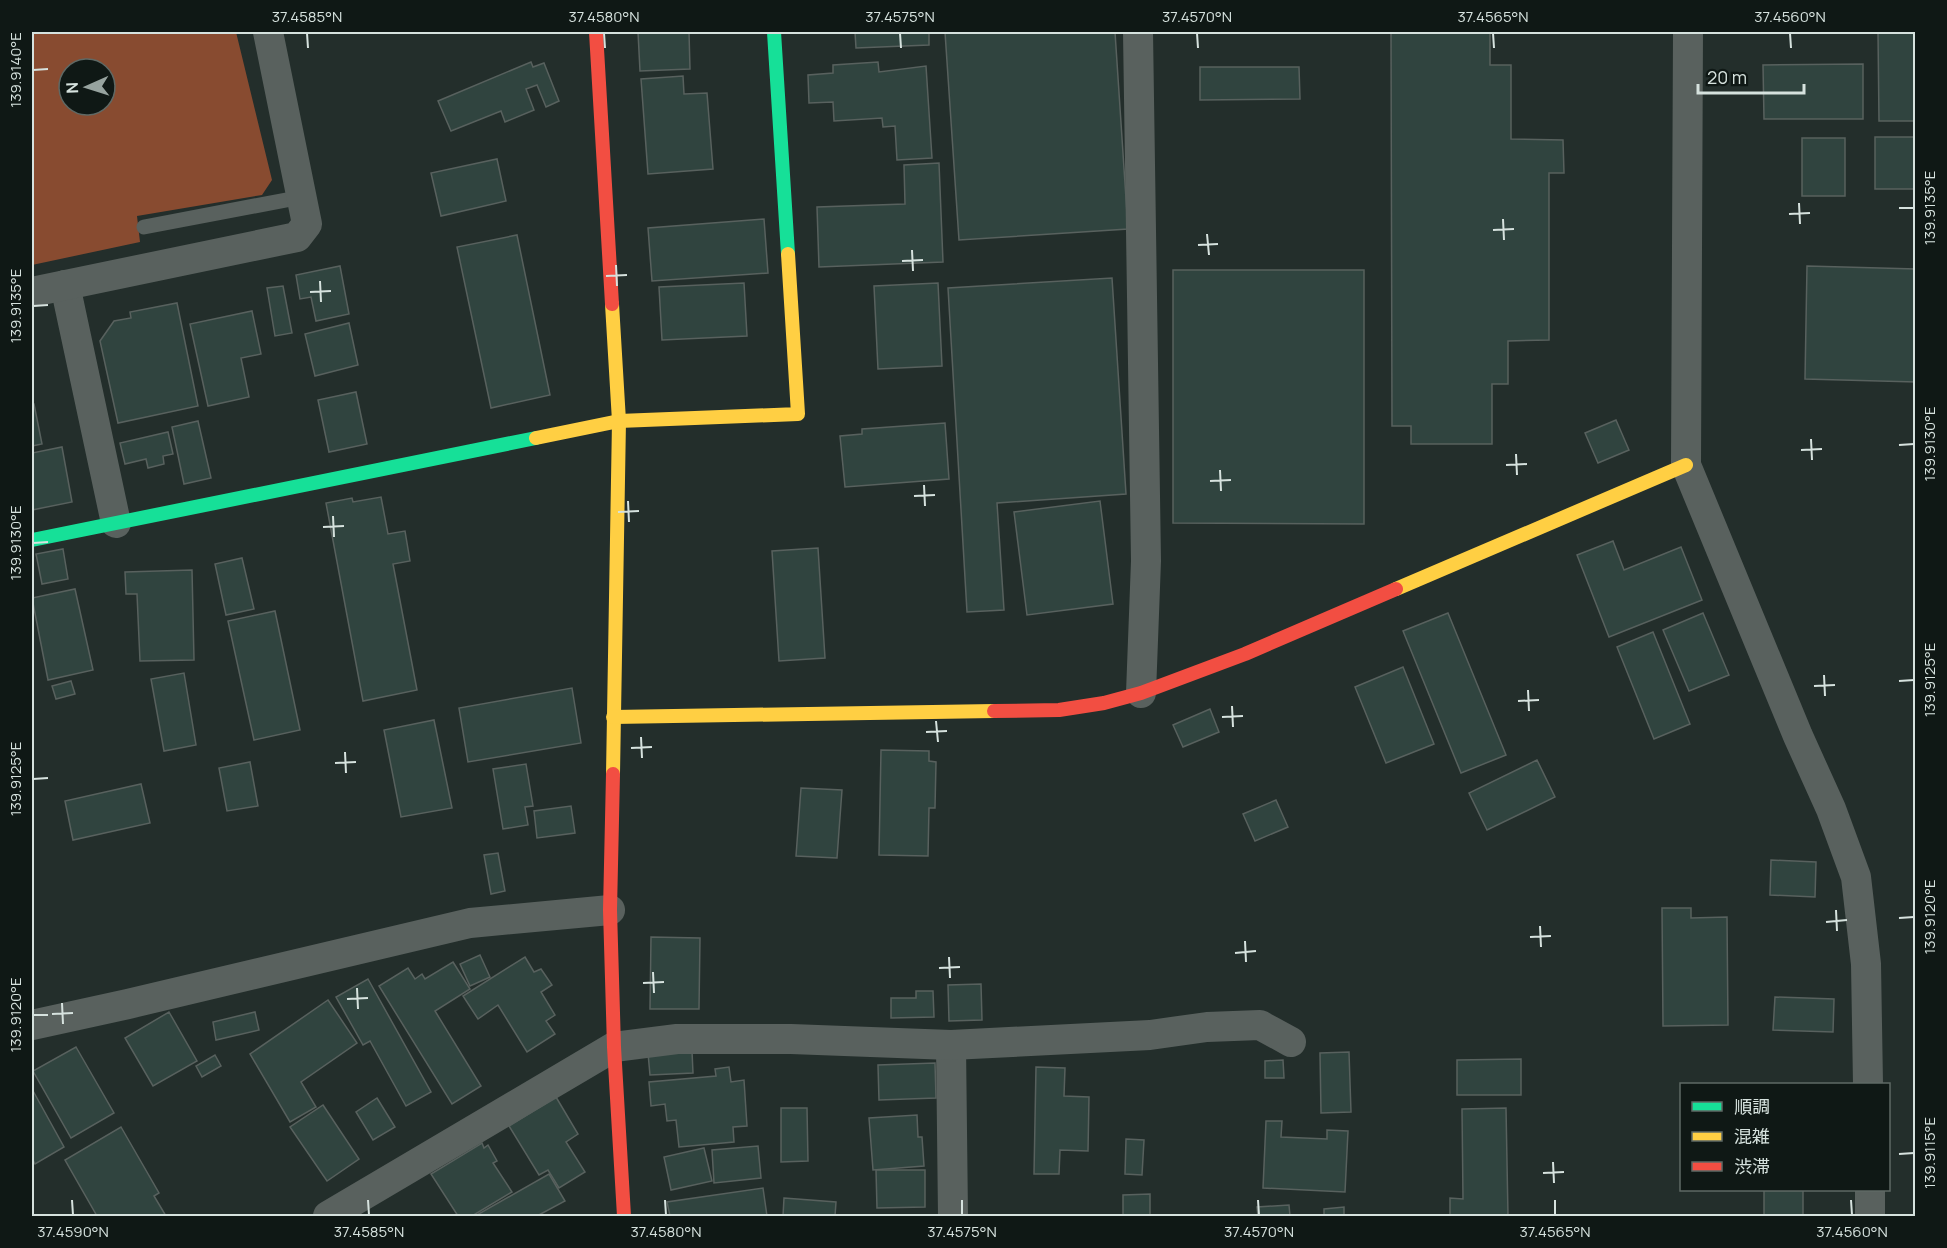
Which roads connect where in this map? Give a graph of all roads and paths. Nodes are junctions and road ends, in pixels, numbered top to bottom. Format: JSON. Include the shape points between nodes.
{"nodes":[{"id":1,"x":267,"y":32,"type":"edge"},
{"id":2,"x":596,"y":32,"type":"edge"},
{"id":3,"x":774,"y":32,"type":"edge"},
{"id":4,"x":1138,"y":32,"type":"edge"},
{"id":5,"x":1688,"y":32,"type":"edge"},
{"id":6,"x":302,"y":197,"type":"junction"},
{"id":7,"x":144,"y":227,"type":"dead end"},
{"id":8,"x":65,"y":285,"type":"junction"},
{"id":9,"x":32,"y":292,"type":"edge"},
{"id":10,"x":619,"y":421,"type":"junction"},
{"id":11,"x":1686,"y":465,"type":"junction"},
{"id":12,"x":116,"y":523,"type":"junction"},
{"id":13,"x":32,"y":540,"type":"edge"},
{"id":14,"x":1141,"y":693,"type":"junction"},
{"id":15,"x":613,"y":717,"type":"junction"},
{"id":16,"x":610,"y":910,"type":"junction"},
{"id":17,"x":32,"y":1024,"type":"edge"},
{"id":18,"x":1291,"y":1042,"type":"dead end"},
{"id":19,"x":951,"y":1045,"type":"junction"},
{"id":20,"x":614,"y":1047,"type":"junction"},
{"id":21,"x":1868,"y":1083,"type":"edge"},
{"id":22,"x":1870,"y":1191,"type":"edge"},
{"id":23,"x":328,"y":1216,"type":"edge"},
{"id":24,"x":624,"y":1216,"type":"edge"},
{"id":25,"x":953,"y":1216,"type":"edge"},
{"id":26,"x":1870,"y":1216,"type":"edge"}],
"edges":[{"from":1,"to":6,"type":"street"},
{"from":2,"to":10,"type":"street"},
{"from":3,"to":10,"type":"street","via":[[798,414]]},
{"from":4,"to":14,"type":"street","via":[[1146,561]]},
{"from":5,"to":11,"type":"street"},
{"from":6,"to":7,"type":"lane"},
{"from":6,"to":8,"type":"street","via":[[307,224],[297,237]]},
{"from":8,"to":9,"type":"street"},
{"from":8,"to":12,"type":"street"},
{"from":10,"to":12,"type":"street"},
{"from":10,"to":15,"type":"street"},
{"from":11,"to":14,"type":"street","via":[[1245,654]]},
{"from":11,"to":21,"type":"street","via":[[1856,877],[1866,964]]},
{"from":12,"to":13,"type":"street"},
{"from":14,"to":15,"type":"street","via":[[1059,710]]},
{"from":15,"to":16,"type":"street"},
{"from":16,"to":17,"type":"street","via":[[470,923]]},
{"from":16,"to":20,"type":"street"},
{"from":18,"to":19,"type":"street","via":[[1260,1025]]},
{"from":19,"to":20,"type":"street","via":[[677,1039]]},
{"from":19,"to":25,"type":"street"},
{"from":20,"to":23,"type":"street"},
{"from":20,"to":24,"type":"street"},
{"from":22,"to":26,"type":"street"}]}
